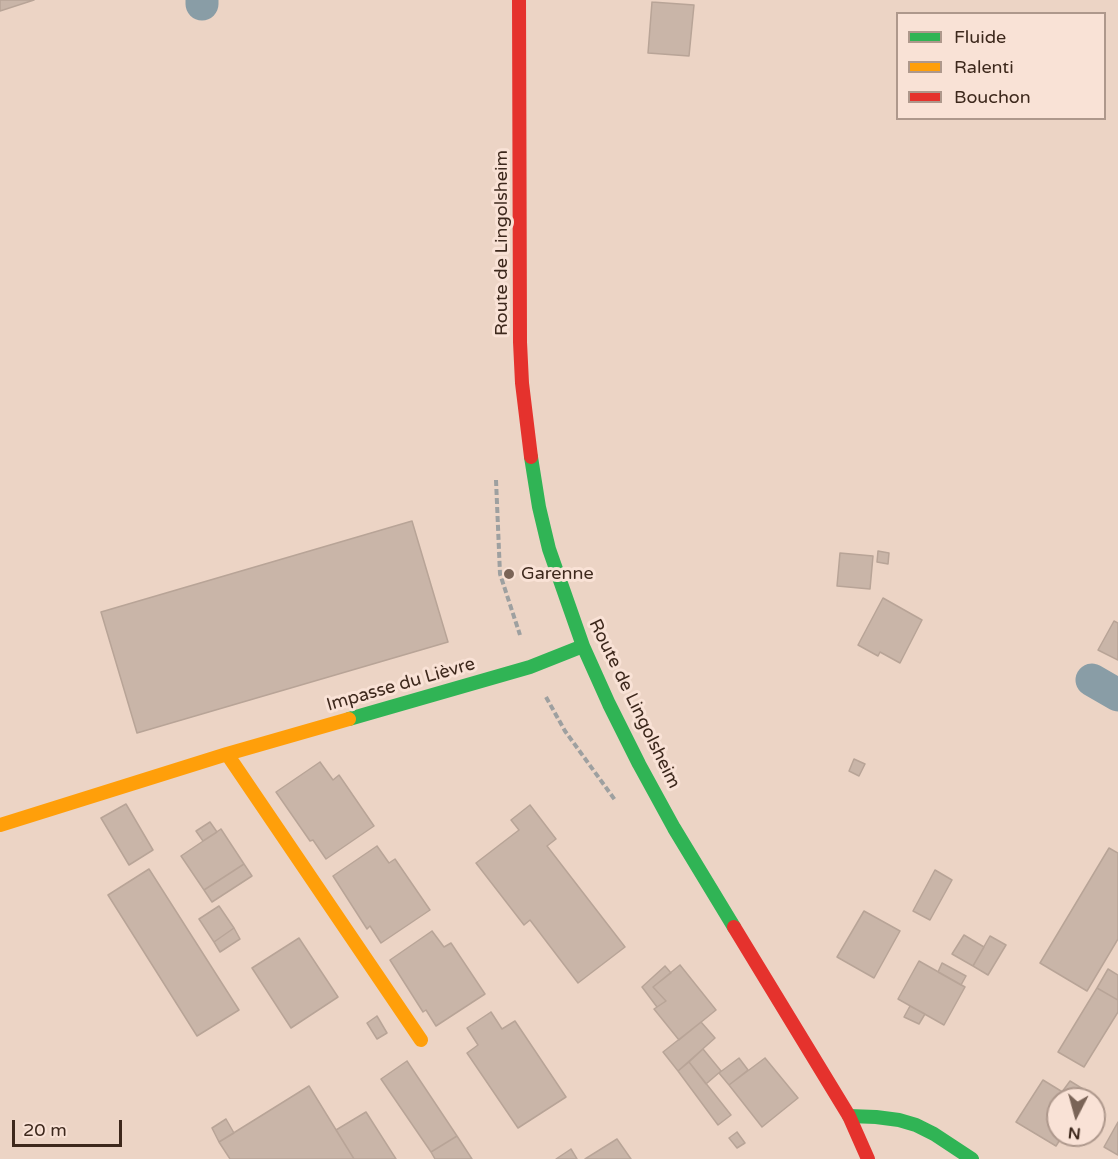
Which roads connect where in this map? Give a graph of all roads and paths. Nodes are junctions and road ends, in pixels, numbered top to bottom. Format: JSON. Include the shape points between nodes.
{"nodes":[{"id":1,"x":519,"y":0,"type":"edge"},
{"id":2,"x":583,"y":646,"type":"junction"},
{"id":3,"x":227,"y":754,"type":"junction"},
{"id":4,"x":0,"y":825,"type":"edge"},
{"id":5,"x":421,"y":1040,"type":"dead end"},
{"id":6,"x":849,"y":1116,"type":"junction"},
{"id":7,"x":868,"y":1159,"type":"edge"},
{"id":8,"x":972,"y":1159,"type":"edge"}],
"edges":[{"from":1,"to":2,"type":"main road","name":"Route de Lingolsheim","via":[[520,342],[525,412],[549,549]]},
{"from":2,"to":3,"type":"main road","name":"Impasse du Lièvre","via":[[530,667]]},
{"from":2,"to":6,"type":"main road","name":"Route de Lingolsheim","via":[[674,828]]},
{"from":3,"to":4,"type":"main road","name":"Impasse du Lièvre"},
{"from":3,"to":5,"type":"main road"},
{"from":6,"to":7,"type":"main road","name":"Route de Lingolsheim"},
{"from":6,"to":8,"type":"main road","via":[[876,1116],[916,1125]]}]}
